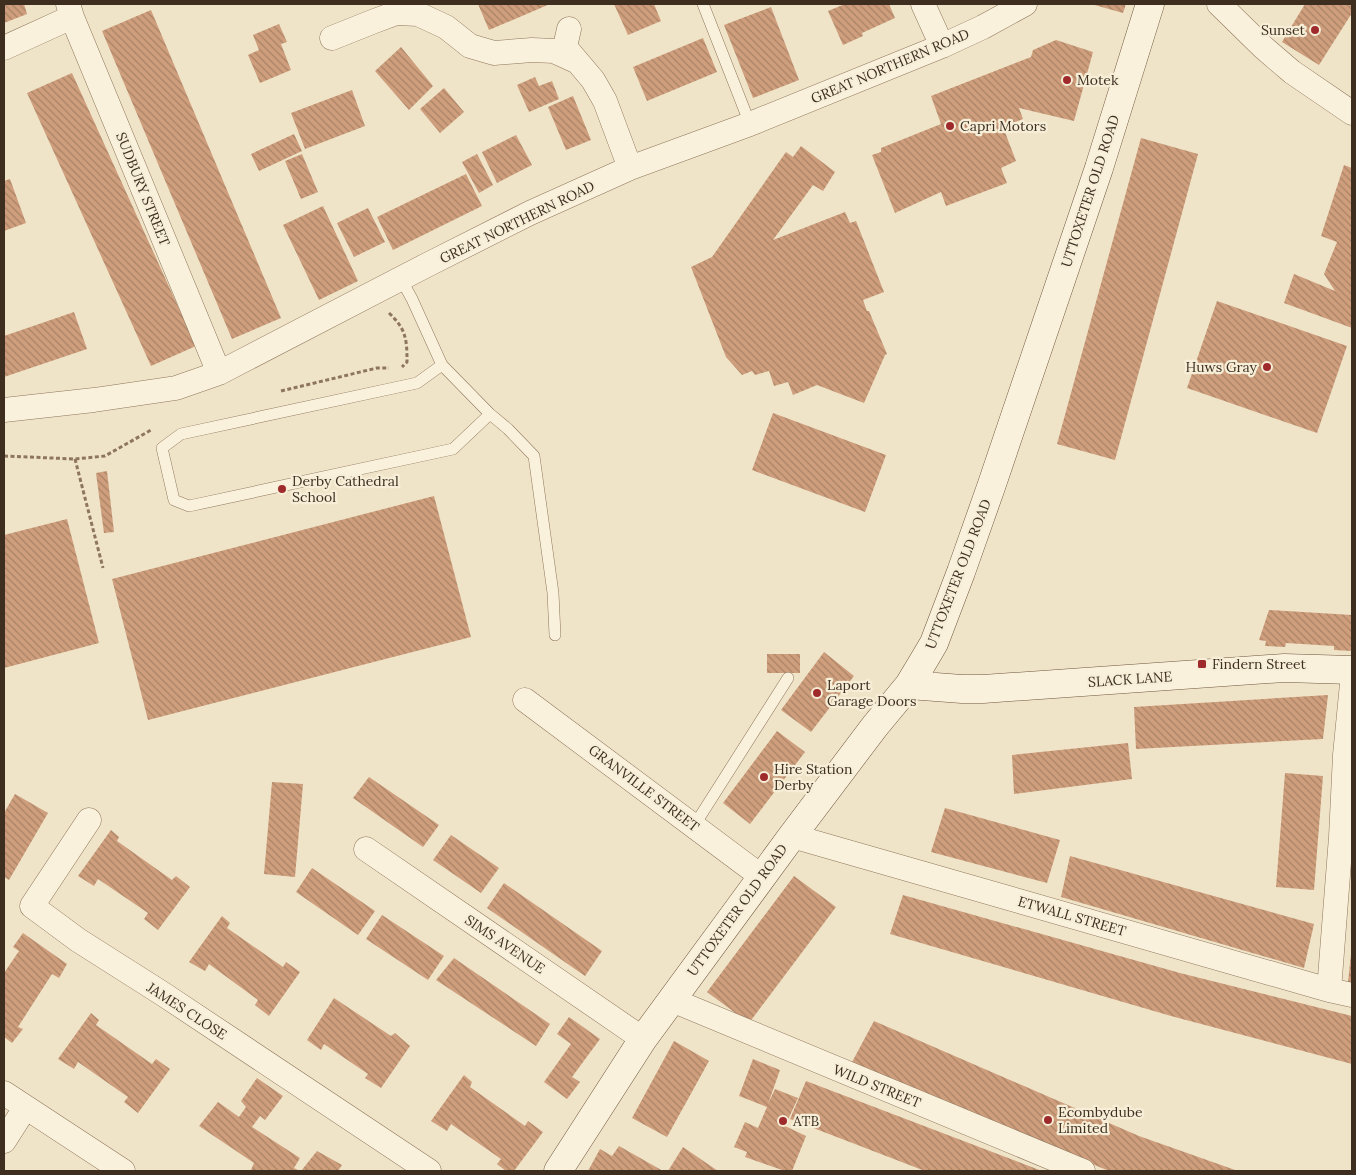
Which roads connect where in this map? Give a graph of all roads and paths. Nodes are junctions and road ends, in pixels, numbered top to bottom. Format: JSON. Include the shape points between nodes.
{"nodes":[{"id":1,"x":703,"y":4,"type":"edge"},
{"id":2,"x":923,"y":4,"type":"edge"},
{"id":3,"x":1025,"y":4,"type":"edge"},
{"id":4,"x":1150,"y":4,"type":"edge"},
{"id":5,"x":1219,"y":4,"type":"edge"},
{"id":6,"x":70,"y":10,"type":"edge"},
{"id":7,"x":569,"y":29,"type":"dead end"},
{"id":8,"x":332,"y":38,"type":"dead end"},
{"id":9,"x":942,"y":46,"type":"junction"},
{"id":10,"x":4,"y":48,"type":"edge"},
{"id":11,"x":576,"y":61,"type":"junction"},
{"id":12,"x":1350,"y":106,"type":"edge"},
{"id":13,"x":750,"y":124,"type":"junction"},
{"id":14,"x":630,"y":168,"type":"junction"},
{"id":15,"x":401,"y":279,"type":"junction"},
{"id":16,"x":370,"y":295,"type":"junction"},
{"id":17,"x":442,"y":365,"type":"junction"},
{"id":18,"x":393,"y":368,"type":"dead end"},
{"id":19,"x":401,"y":368,"type":"dead end"},
{"id":20,"x":219,"y":374,"type":"junction"},
{"id":21,"x":272,"y":393,"type":"dead end"},
{"id":22,"x":4,"y":410,"type":"edge"},
{"id":23,"x":490,"y":414,"type":"junction"},
{"id":24,"x":152,"y":430,"type":"dead end"},
{"id":25,"x":4,"y":456,"type":"edge"},
{"id":26,"x":75,"y":458,"type":"junction"},
{"id":27,"x":103,"y":568,"type":"dead end"},
{"id":28,"x":555,"y":635,"type":"dead end"},
{"id":29,"x":1352,"y":670,"type":"edge"},
{"id":30,"x":788,"y":678,"type":"dead end"},
{"id":31,"x":1352,"y":684,"type":"edge"},
{"id":32,"x":909,"y":685,"type":"junction"},
{"id":33,"x":525,"y":700,"type":"dead end"},
{"id":34,"x":90,"y":820,"type":"dead end"},
{"id":35,"x":694,"y":826,"type":"junction"},
{"id":36,"x":792,"y":836,"type":"junction"},
{"id":37,"x":366,"y":849,"type":"dead end"},
{"id":38,"x":762,"y":877,"type":"junction"},
{"id":39,"x":1329,"y":990,"type":"junction"},
{"id":40,"x":1352,"y":995,"type":"edge"},
{"id":41,"x":672,"y":1000,"type":"junction"},
{"id":42,"x":644,"y":1039,"type":"junction"},
{"id":43,"x":4,"y":1093,"type":"edge"},
{"id":44,"x":25,"y":1108,"type":"junction"},
{"id":45,"x":4,"y":1141,"type":"edge"},
{"id":46,"x":123,"y":1171,"type":"edge"},
{"id":47,"x":429,"y":1171,"type":"edge"},
{"id":48,"x":558,"y":1171,"type":"edge"},
{"id":49,"x":1083,"y":1171,"type":"edge"}],
"edges":[{"from":1,"to":13,"type":"lane"},
{"from":2,"to":9,"type":"street"},
{"from":3,"to":9,"type":"street","name":"GREAT NORTHERN ROAD"},
{"from":4,"to":32,"type":"street","name":"UTTOXETER OLD ROAD","via":[[1099,168],[961,572],[934,643]]},
{"from":5,"to":12,"type":"street","via":[[1292,72]]},
{"from":6,"to":10,"type":"street"},
{"from":6,"to":20,"type":"street","name":"SUDBURY STREET"},
{"from":7,"to":11,"type":"street","via":[[565,47]]},
{"from":8,"to":11,"type":"street","via":[[396,14],[418,14],[446,26],[470,46],[494,53],[554,51]]},
{"from":9,"to":13,"type":"street","name":"GREAT NORTHERN ROAD"},
{"from":11,"to":14,"type":"street","via":[[593,80],[605,101]]},
{"from":13,"to":14,"type":"street","name":"GREAT NORTHERN ROAD"},
{"from":14,"to":15,"type":"street","name":"GREAT NORTHERN ROAD","via":[[530,213]]},
{"from":15,"to":16,"type":"street","name":"GREAT NORTHERN ROAD"},
{"from":15,"to":17,"type":"lane"},
{"from":16,"to":19,"type":"path","via":[[395,318],[405,334],[407,362]]},
{"from":16,"to":20,"type":"street","name":"GREAT NORTHERN ROAD"},
{"from":17,"to":23,"type":"lane"},
{"from":17,"to":23,"type":"lane","via":[[417,383],[181,434],[162,448],[174,500],[189,506],[452,449]]},
{"from":18,"to":21,"type":"path","via":[[377,368]]},
{"from":20,"to":22,"type":"street","name":"GREAT NORTHERN ROAD","via":[[176,388]]},
{"from":23,"to":28,"type":"lane","via":[[534,456],[553,593]]},
{"from":24,"to":26,"type":"path","via":[[106,456]]},
{"from":25,"to":26,"type":"path"},
{"from":26,"to":27,"type":"path"},
{"from":29,"to":32,"type":"street","name":"SLACK LANE","via":[[1284,668],[983,689]]},
{"from":30,"to":35,"type":"lane"},
{"from":31,"to":39,"type":"street"},
{"from":32,"to":36,"type":"street","name":"UTTOXETER OLD ROAD"},
{"from":33,"to":35,"type":"street","name":"GRANVILLE STREET"},
{"from":34,"to":47,"type":"street","name":"JAMES CLOSE","via":[[32,906],[78,940]]},
{"from":35,"to":38,"type":"street","name":"GRANVILLE STREET"},
{"from":36,"to":38,"type":"street","name":"UTTOXETER OLD ROAD"},
{"from":36,"to":39,"type":"street","name":"ETWALL STREET"},
{"from":37,"to":42,"type":"street","name":"SIMS AVENUE"},
{"from":38,"to":41,"type":"street","name":"UTTOXETER OLD ROAD"},
{"from":39,"to":40,"type":"street","name":"ETWALL STREET"},
{"from":41,"to":42,"type":"street","name":"UTTOXETER OLD ROAD"},
{"from":41,"to":49,"type":"street","name":"WILD STREET"},
{"from":42,"to":48,"type":"street","name":"UTTOXETER OLD ROAD"},
{"from":43,"to":44,"type":"street"},
{"from":44,"to":45,"type":"street"},
{"from":44,"to":46,"type":"street"}]}
